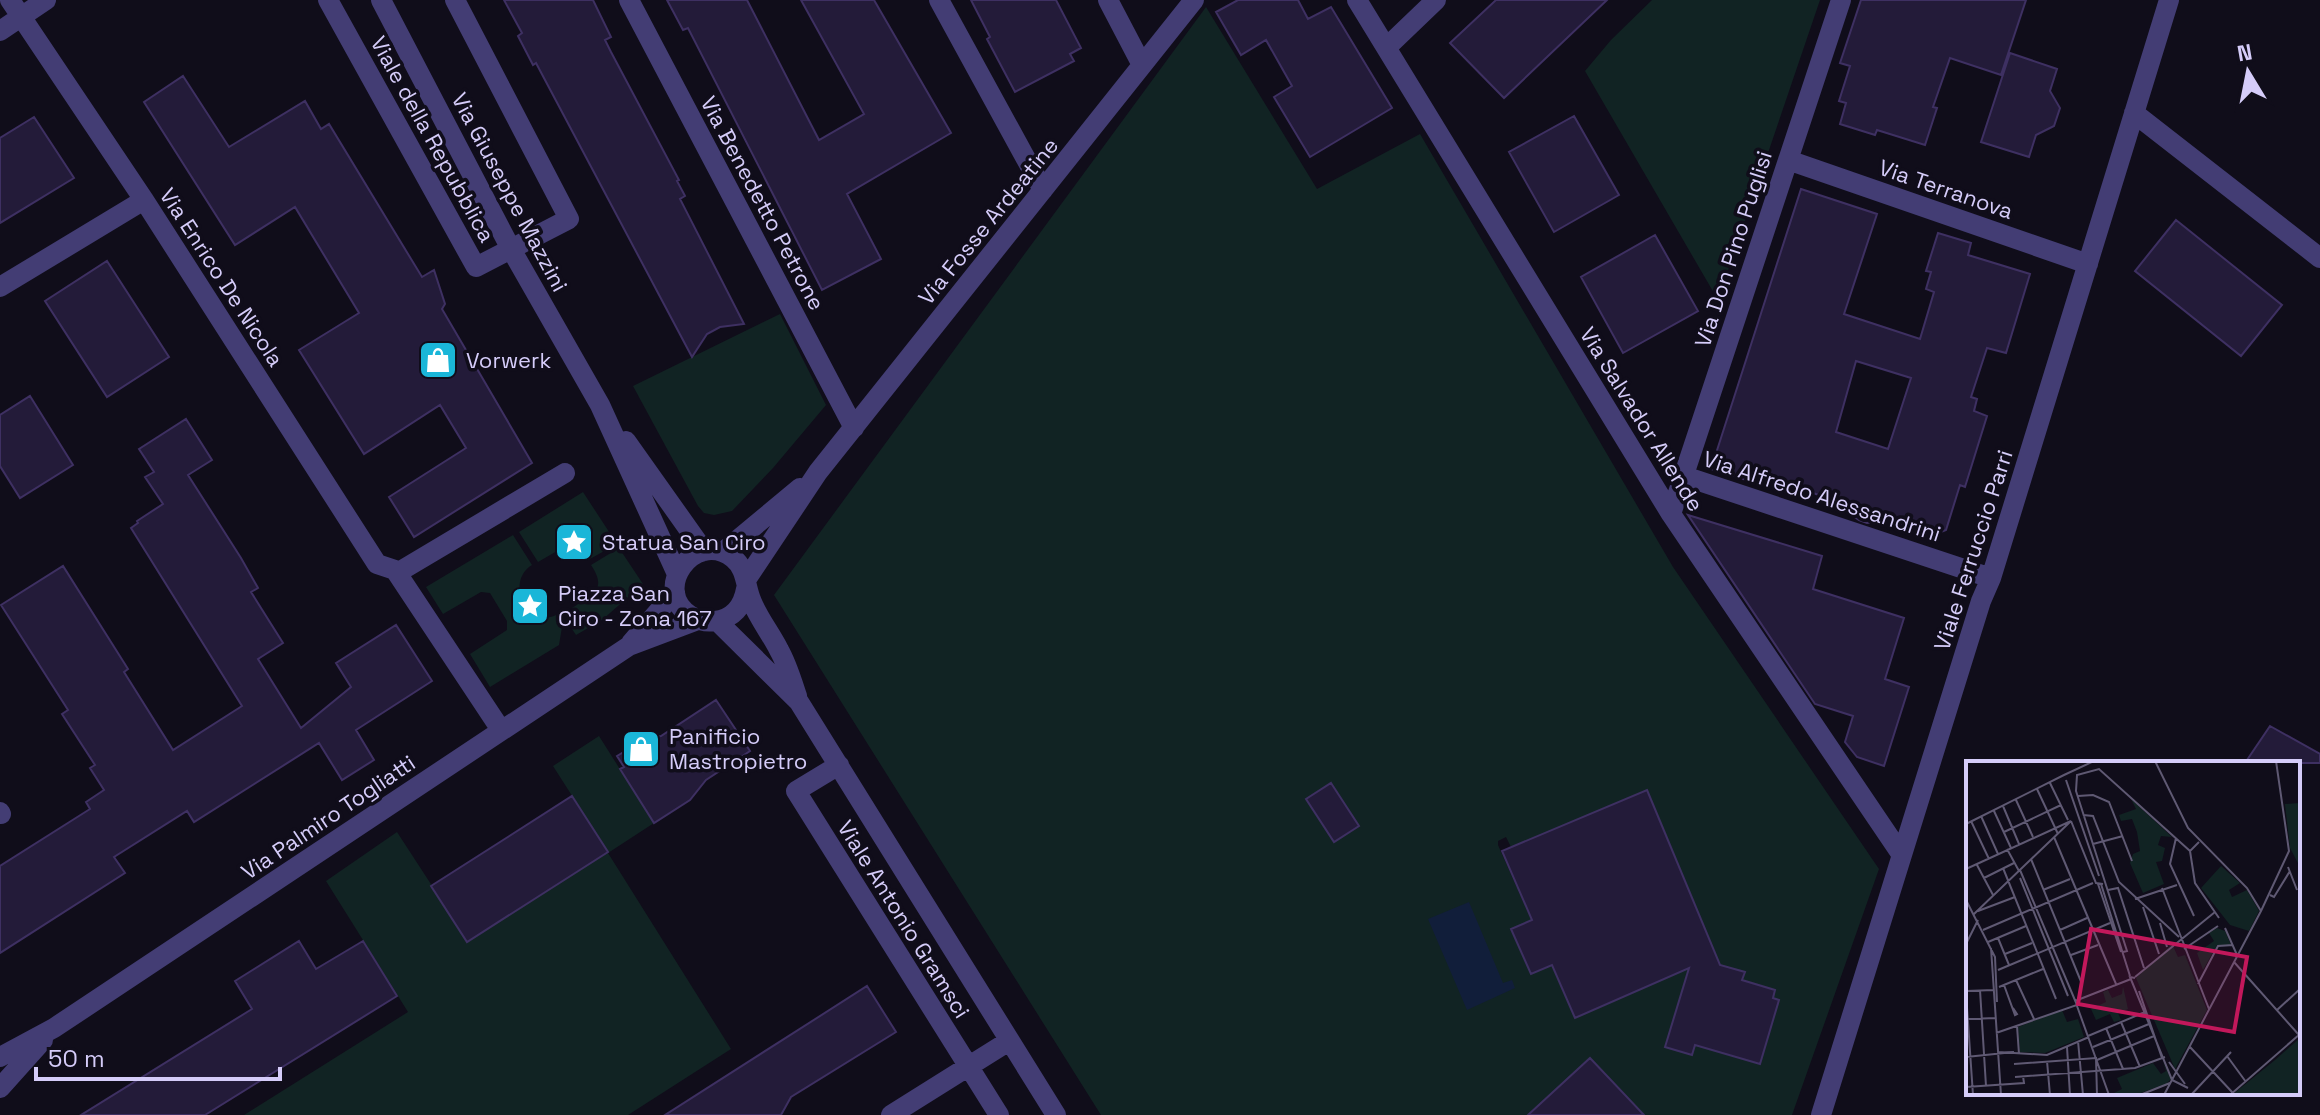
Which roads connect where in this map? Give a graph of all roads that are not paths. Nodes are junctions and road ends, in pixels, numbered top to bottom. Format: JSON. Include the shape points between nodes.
{"nodes":[{"id":1,"x":46,"y":0,"type":"edge"},
{"id":2,"x":328,"y":0,"type":"edge"},
{"id":3,"x":381,"y":0,"type":"edge"},
{"id":4,"x":455,"y":0,"type":"edge"},
{"id":5,"x":629,"y":0,"type":"edge"},
{"id":6,"x":939,"y":0,"type":"edge"},
{"id":7,"x":1108,"y":0,"type":"edge"},
{"id":8,"x":1194,"y":0,"type":"edge"},
{"id":9,"x":1357,"y":0,"type":"edge"},
{"id":10,"x":1436,"y":0,"type":"edge"},
{"id":11,"x":1841,"y":0,"type":"edge"},
{"id":12,"x":2169,"y":0,"type":"edge"},
{"id":13,"x":16,"y":8,"type":"edge"},
{"id":14,"x":0,"y":31,"type":"edge"},
{"id":15,"x":1387,"y":47,"type":"junction"},
{"id":16,"x":1142,"y":65,"type":"junction"},
{"id":17,"x":2134,"y":113,"type":"junction"},
{"id":18,"x":1788,"y":160,"type":"junction"},
{"id":19,"x":1043,"y":190,"type":"junction"},
{"id":20,"x":144,"y":200,"type":"junction"},
{"id":21,"x":511,"y":249,"type":"junction"},
{"id":22,"x":2320,"y":258,"type":"edge"},
{"id":23,"x":2088,"y":264,"type":"junction"},
{"id":24,"x":0,"y":287,"type":"edge"},
{"id":25,"x":600,"y":405,"type":"junction"},
{"id":26,"x":854,"y":428,"type":"junction"},
{"id":27,"x":818,"y":472,"type":"junction"},
{"id":28,"x":565,"y":473,"type":"dead end"},
{"id":29,"x":1684,"y":476,"type":"junction"},
{"id":30,"x":1671,"y":514,"type":"junction"},
{"id":31,"x":714,"y":552,"type":"junction"},
{"id":32,"x":397,"y":573,"type":"junction"},
{"id":33,"x":1991,"y":578,"type":"junction"},
{"id":34,"x":676,"y":583,"type":"junction"},
{"id":35,"x":746,"y":584,"type":"junction"},
{"id":36,"x":707,"y":620,"type":"junction"},
{"id":37,"x":629,"y":646,"type":"junction"},
{"id":38,"x":799,"y":702,"type":"junction"},
{"id":39,"x":501,"y":730,"type":"junction"},
{"id":40,"x":839,"y":765,"type":"junction"},
{"id":41,"x":1901,"y":854,"type":"junction"},
{"id":42,"x":54,"y":1028,"type":"junction"},
{"id":43,"x":1009,"y":1041,"type":"junction"},
{"id":44,"x":0,"y":1057,"type":"edge"},
{"id":45,"x":967,"y":1066,"type":"junction"},
{"id":46,"x":0,"y":1088,"type":"edge"},
{"id":47,"x":891,"y":1115,"type":"edge"},
{"id":48,"x":999,"y":1115,"type":"edge"},
{"id":49,"x":1056,"y":1115,"type":"edge"},
{"id":50,"x":1821,"y":1115,"type":"edge"}],
"edges":[{"from":1,"to":13,"type":"street"},
{"from":2,"to":21,"type":"street","name":"Viale della Repubblica","via":[[476,267]]},
{"from":3,"to":21,"type":"street","name":"Via Giuseppe Mazzini"},
{"from":4,"to":21,"type":"street","via":[[569,219]]},
{"from":5,"to":26,"type":"street","name":"Via Benedetto Petrone"},
{"from":6,"to":19,"type":"street"},
{"from":7,"to":16,"type":"street"},
{"from":8,"to":16,"type":"street","name":"Via Fosse Ardeatine"},
{"from":9,"to":15,"type":"street","name":"Via Salvador Allende"},
{"from":10,"to":15,"type":"street"},
{"from":11,"to":18,"type":"street","name":"Via Don Pino Puglisi"},
{"from":12,"to":17,"type":"street","name":"Viale Ferruccio Parri"},
{"from":13,"to":14,"type":"street"},
{"from":13,"to":20,"type":"street","name":"Via Enrico De Nicola"},
{"from":15,"to":30,"type":"street","name":"Via Salvador Allende"},
{"from":16,"to":19,"type":"street","name":"Via Fosse Ardeatine"},
{"from":17,"to":22,"type":"street"},
{"from":17,"to":23,"type":"street","name":"Viale Ferruccio Parri"},
{"from":18,"to":23,"type":"street","name":"Via Terranova"},
{"from":18,"to":29,"type":"street","name":"Via Don Pino Puglisi"},
{"from":19,"to":26,"type":"street","name":"Via Fosse Ardeatine"},
{"from":20,"to":24,"type":"street"},
{"from":20,"to":32,"type":"street","name":"Via Enrico De Nicola","via":[[377,564]]},
{"from":21,"to":25,"type":"street","name":"Via Giuseppe Mazzini"},
{"from":23,"to":33,"type":"street","name":"Viale Ferruccio Parri"},
{"from":25,"to":31,"type":"street","name":"Via Giuseppe Mazzini"},
{"from":25,"to":34,"type":"street","name":"Via Giuseppe Mazzini"},
{"from":26,"to":27,"type":"street","name":"Via Fosse Ardeatine"},
{"from":27,"to":31,"type":"street"},
{"from":27,"to":35,"type":"street"},
{"from":28,"to":32,"type":"street"},
{"from":29,"to":30,"type":"street","name":"Via Don Pino Puglisi"},
{"from":29,"to":33,"type":"street","name":"Via Alfredo Alessandrini"},
{"from":30,"to":41,"type":"street","name":"Via Salvador Allende"},
{"from":31,"to":34,"type":"street","via":[[687,559]]},
{"from":31,"to":35,"type":"street","via":[[738,563]]},
{"from":32,"to":39,"type":"street","name":"Via Enrico De Nicola"},
{"from":33,"to":41,"type":"street","name":"Viale Ferruccio Parri"},
{"from":34,"to":36,"type":"street","via":[[679,604],[687,614]]},
{"from":34,"to":37,"type":"street","name":"Via Palmiro Togliatti"},
{"from":35,"to":36,"type":"street","via":[[738,609]]},
{"from":35,"to":38,"type":"street","name":"Viale Antonio Gramsci"},
{"from":36,"to":37,"type":"street","name":"Via Palmiro Togliatti"},
{"from":36,"to":38,"type":"street","name":"Viale Antonio Gramsci"},
{"from":37,"to":39,"type":"street","name":"Via Palmiro Togliatti"},
{"from":38,"to":40,"type":"street","name":"Viale Antonio Gramsci"},
{"from":39,"to":42,"type":"street","name":"Via Palmiro Togliatti"},
{"from":40,"to":43,"type":"street","name":"Viale Antonio Gramsci"},
{"from":40,"to":45,"type":"street","name":"Viale Antonio Gramsci","via":[[796,791]]},
{"from":41,"to":50,"type":"street","name":"Viale Ferruccio Parri"},
{"from":42,"to":44,"type":"street","name":"Via Palmiro Togliatti"},
{"from":42,"to":46,"type":"street","name":"Via Palmiro Togliatti"},
{"from":43,"to":45,"type":"street"},
{"from":43,"to":49,"type":"street","name":"Viale Antonio Gramsci"},
{"from":45,"to":47,"type":"street"},
{"from":45,"to":48,"type":"street","name":"Viale Antonio Gramsci"}]}
